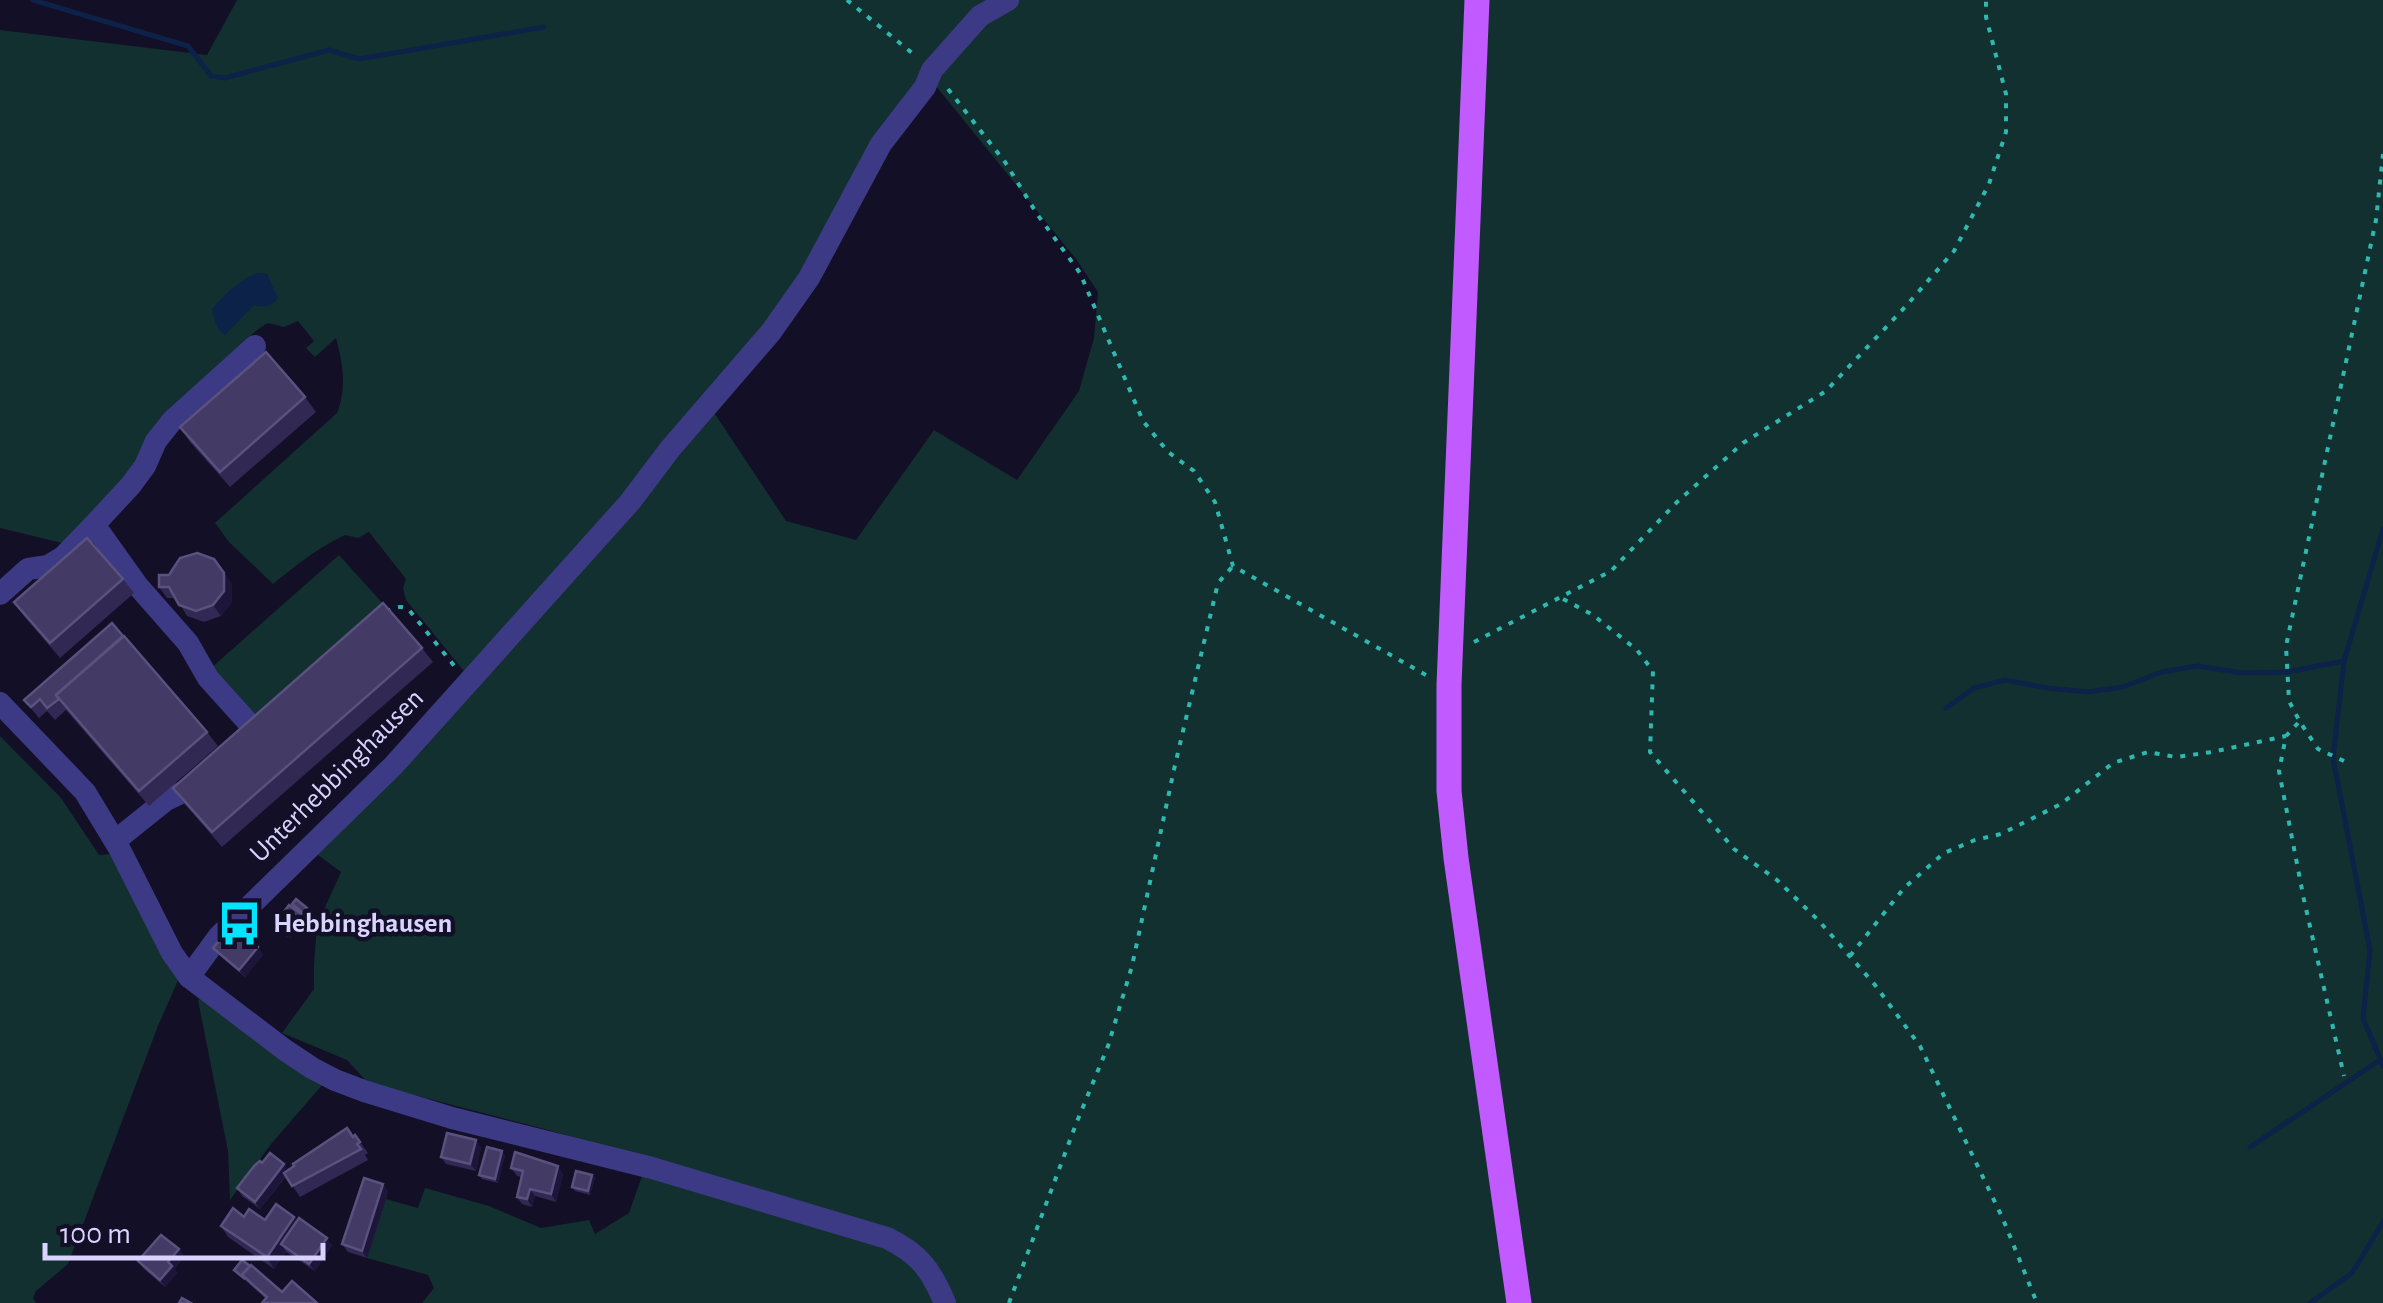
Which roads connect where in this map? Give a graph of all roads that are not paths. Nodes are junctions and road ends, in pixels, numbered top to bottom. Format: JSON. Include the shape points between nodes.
{"nodes":[{"id":1,"x":1008,"y":0,"type":"edge"},
{"id":2,"x":1476,"y":0,"type":"edge"},
{"id":3,"x":255,"y":346,"type":"dead end"},
{"id":4,"x":92,"y":526,"type":"junction"},
{"id":5,"x":0,"y":594,"type":"edge"},
{"id":6,"x":0,"y":704,"type":"edge"},
{"id":7,"x":115,"y":841,"type":"junction"},
{"id":8,"x":190,"y":977,"type":"junction"},
{"id":9,"x":945,"y":1303,"type":"edge"},
{"id":10,"x":1519,"y":1303,"type":"edge"}],
"edges":[{"from":1,"to":8,"type":"street","name":"Unterhebbinghausen","via":[[980,16],[932,70],[881,144],[809,278],[621,513],[392,766],[220,936]]},
{"from":2,"to":10,"type":"main road","via":[[1448,758],[1451,825]]},
{"from":3,"to":4,"type":"street","via":[[172,421],[131,486]]},
{"from":4,"to":5,"type":"street","via":[[63,557],[28,569]]},
{"from":4,"to":7,"type":"street","via":[[254,731],[191,788]]},
{"from":6,"to":7,"type":"street","via":[[85,792]]},
{"from":7,"to":8,"type":"street"},
{"from":8,"to":9,"type":"street","via":[[285,1050],[364,1091],[887,1238],[917,1256]]}]}
